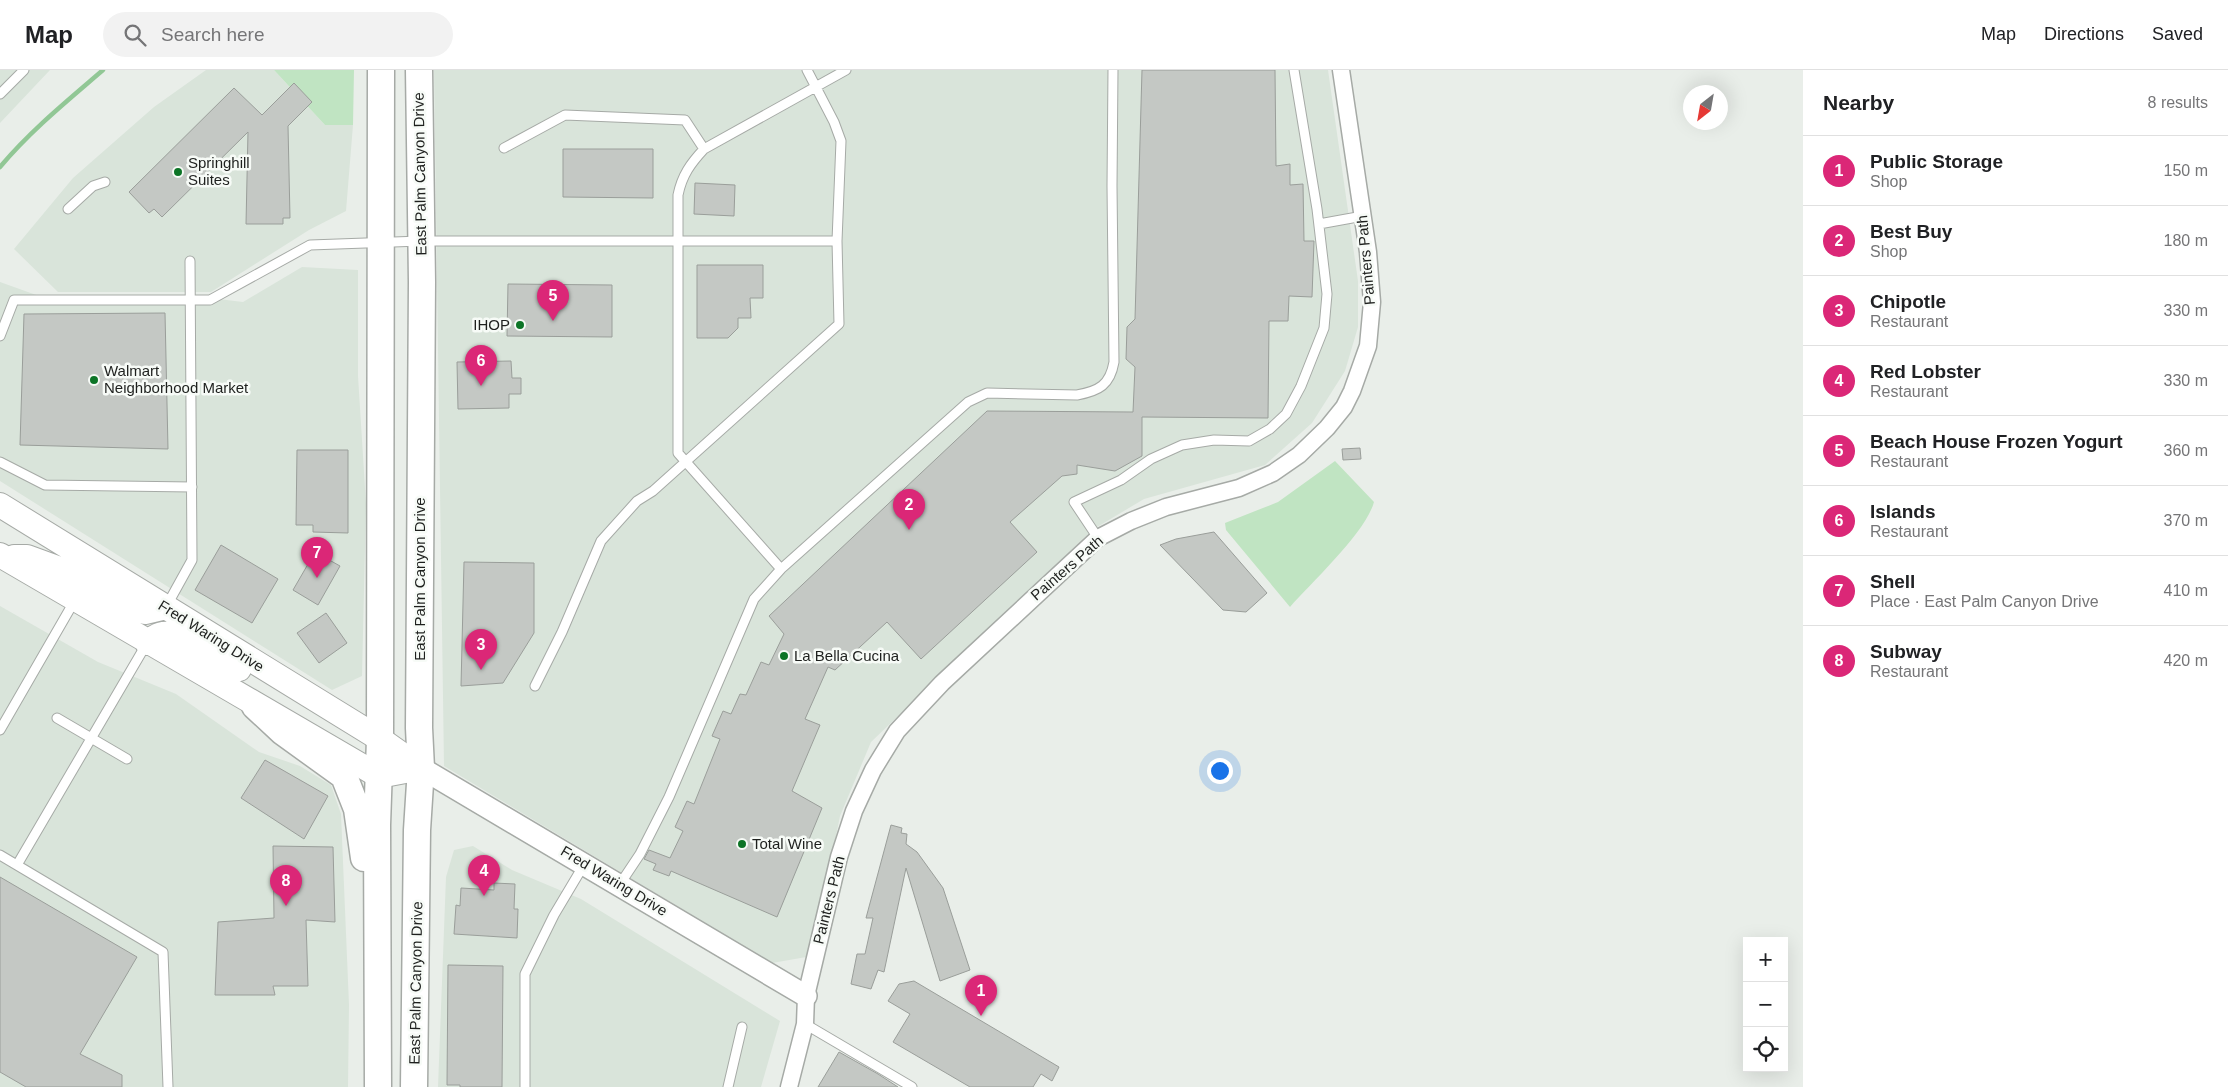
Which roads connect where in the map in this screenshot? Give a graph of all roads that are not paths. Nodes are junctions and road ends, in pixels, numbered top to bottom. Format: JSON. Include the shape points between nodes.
{"nodes":[{"id":1,"x":24,"y":70,"type":"edge"},
{"id":2,"x":381,"y":70,"type":"edge"},
{"id":3,"x":419,"y":70,"type":"edge"},
{"id":4,"x":807,"y":70,"type":"edge"},
{"id":5,"x":846,"y":70,"type":"edge"},
{"id":6,"x":1113,"y":70,"type":"edge"},
{"id":7,"x":1294,"y":70,"type":"edge"},
{"id":8,"x":1341,"y":70,"type":"edge"},
{"id":9,"x":816,"y":88,"type":"junction"},
{"id":10,"x":0,"y":94,"type":"edge"},
{"id":11,"x":504,"y":148,"type":"dead end"},
{"id":12,"x":704,"y":149,"type":"junction"},
{"id":13,"x":105,"y":182,"type":"dead end"},
{"id":14,"x":68,"y":209,"type":"dead end"},
{"id":15,"x":1363,"y":216,"type":"junction"},
{"id":16,"x":1319,"y":224,"type":"junction"},
{"id":17,"x":421,"y":241,"type":"junction"},
{"id":18,"x":678,"y":241,"type":"junction"},
{"id":19,"x":837,"y":241,"type":"junction"},
{"id":20,"x":380,"y":242,"type":"junction"},
{"id":21,"x":190,"y":261,"type":"dead end"},
{"id":22,"x":192,"y":300,"type":"junction"},
{"id":23,"x":0,"y":336,"type":"edge"},
{"id":24,"x":0,"y":462,"type":"edge"},
{"id":25,"x":685,"y":462,"type":"junction"},
{"id":26,"x":192,"y":487,"type":"junction"},
{"id":27,"x":0,"y":505,"type":"edge"},
{"id":28,"x":1098,"y":538,"type":"junction"},
{"id":29,"x":2,"y":556,"type":"edge"},
{"id":30,"x":781,"y":570,"type":"junction"},
{"id":31,"x":75,"y":600,"type":"junction"},
{"id":32,"x":166,"y":607,"type":"junction"},
{"id":33,"x":148,"y":643,"type":"junction"},
{"id":34,"x":275,"y":675,"type":"junction"},
{"id":35,"x":535,"y":686,"type":"dead end"},
{"id":36,"x":255,"y":706,"type":"junction"},
{"id":37,"x":57,"y":718,"type":"dead end"},
{"id":38,"x":0,"y":730,"type":"edge"},
{"id":39,"x":92,"y":738,"type":"junction"},
{"id":40,"x":380,"y":739,"type":"junction"},
{"id":41,"x":126,"y":759,"type":"dead end"},
{"id":42,"x":421,"y":768,"type":"junction"},
{"id":43,"x":378,"y":776,"type":"junction"},
{"id":44,"x":0,"y":855,"type":"edge"},
{"id":45,"x":585,"y":863,"type":"junction"},
{"id":46,"x":17,"y":865,"type":"junction"},
{"id":47,"x":620,"y":884,"type":"junction"},
{"id":48,"x":377,"y":905,"type":"junction"},
{"id":49,"x":806,"y":996,"type":"junction"},
{"id":50,"x":805,"y":1024,"type":"junction"},
{"id":51,"x":742,"y":1026,"type":"dead end"},
{"id":52,"x":168,"y":1087,"type":"edge"},
{"id":53,"x":378,"y":1087,"type":"edge"},
{"id":54,"x":414,"y":1087,"type":"edge"},
{"id":55,"x":525,"y":1087,"type":"edge"},
{"id":56,"x":728,"y":1087,"type":"edge"},
{"id":57,"x":789,"y":1087,"type":"edge"},
{"id":58,"x":912,"y":1087,"type":"edge"}],
"edges":[{"from":1,"to":10,"type":"lane"},
{"from":2,"to":20,"type":"main road"},
{"from":3,"to":17,"type":"main road","name":"East Palm Canyon Drive"},
{"from":4,"to":9,"type":"lane"},
{"from":5,"to":9,"type":"lane"},
{"from":6,"to":30,"type":"lane","via":[[1114,362],[1111,376],[1102,386],[1077,395],[987,393],[968,402]]},
{"from":7,"to":16,"type":"lane"},
{"from":8,"to":15,"type":"street","name":"Painters Path"},
{"from":9,"to":12,"type":"lane"},
{"from":9,"to":19,"type":"lane","via":[[842,141]]},
{"from":11,"to":12,"type":"lane","via":[[565,115],[685,120]]},
{"from":12,"to":18,"type":"lane","via":[[690,163],[681,180]]},
{"from":13,"to":14,"type":"lane","via":[[93,186]]},
{"from":15,"to":16,"type":"lane"},
{"from":15,"to":28,"type":"street","name":"Painters Path","via":[[1372,302],[1368,346],[1344,407],[1327,428],[1298,455],[1273,472],[1239,488],[1166,507]]},
{"from":16,"to":28,"type":"lane","via":[[1327,294],[1324,328],[1286,414],[1270,429],[1249,441],[1214,440],[1182,445],[1074,502]]},
{"from":17,"to":18,"type":"lane"},
{"from":17,"to":20,"type":"lane"},
{"from":17,"to":42,"type":"main road","name":"East Palm Canyon Drive"},
{"from":18,"to":19,"type":"lane"},
{"from":18,"to":25,"type":"lane","via":[[678,453]]},
{"from":19,"to":25,"type":"lane","via":[[840,324]]},
{"from":20,"to":22,"type":"lane","via":[[310,245],[210,300]]},
{"from":20,"to":40,"type":"main road"},
{"from":21,"to":22,"type":"lane"},
{"from":22,"to":23,"type":"lane","via":[[14,300]]},
{"from":22,"to":26,"type":"lane"},
{"from":24,"to":26,"type":"lane","via":[[44,485]]},
{"from":25,"to":30,"type":"lane"},
{"from":25,"to":35,"type":"lane","via":[[637,501],[601,541]]},
{"from":26,"to":32,"type":"lane","via":[[192,560]]},
{"from":27,"to":32,"type":"main road","name":"Fred Waring Drive"},
{"from":28,"to":49,"type":"street","name":"Painters Path","via":[[918,706],[887,747],[854,811],[839,857]]},
{"from":29,"to":31,"type":"main road"},
{"from":29,"to":32,"type":"main road","via":[[27,557],[51,564],[145,612]]},
{"from":30,"to":47,"type":"lane","via":[[754,599],[669,797],[640,854]]},
{"from":31,"to":33,"type":"main road"},
{"from":31,"to":38,"type":"lane"},
{"from":32,"to":34,"type":"main road","name":"Fred Waring Drive"},
{"from":33,"to":34,"type":"main road","via":[[156,635],[176,635],[234,668]]},
{"from":33,"to":36,"type":"main road"},
{"from":33,"to":39,"type":"lane"},
{"from":34,"to":40,"type":"main road","name":"Fred Waring Drive"},
{"from":36,"to":43,"type":"main road"},
{"from":36,"to":48,"type":"main road","via":[[282,732],[344,776],[357,809],[362,854]]},
{"from":37,"to":39,"type":"lane"},
{"from":39,"to":41,"type":"lane"},
{"from":39,"to":46,"type":"lane"},
{"from":40,"to":42,"type":"main road","name":"Fred Waring Drive"},
{"from":40,"to":43,"type":"main road"},
{"from":42,"to":43,"type":"main road"},
{"from":42,"to":45,"type":"street","name":"Fred Waring Drive"},
{"from":42,"to":54,"type":"main road","name":"East Palm Canyon Drive","via":[[417,830]]},
{"from":43,"to":48,"type":"main road"},
{"from":44,"to":46,"type":"lane"},
{"from":45,"to":47,"type":"street","name":"Fred Waring Drive"},
{"from":45,"to":55,"type":"lane","via":[[546,929],[525,974]]},
{"from":46,"to":52,"type":"lane","via":[[163,952]]},
{"from":47,"to":49,"type":"street","name":"Fred Waring Drive"},
{"from":48,"to":53,"type":"main road"},
{"from":49,"to":50,"type":"street","name":"Painters Path"},
{"from":50,"to":57,"type":"street","name":"Painters Path"},
{"from":50,"to":58,"type":"lane"},
{"from":51,"to":56,"type":"lane"}]}
